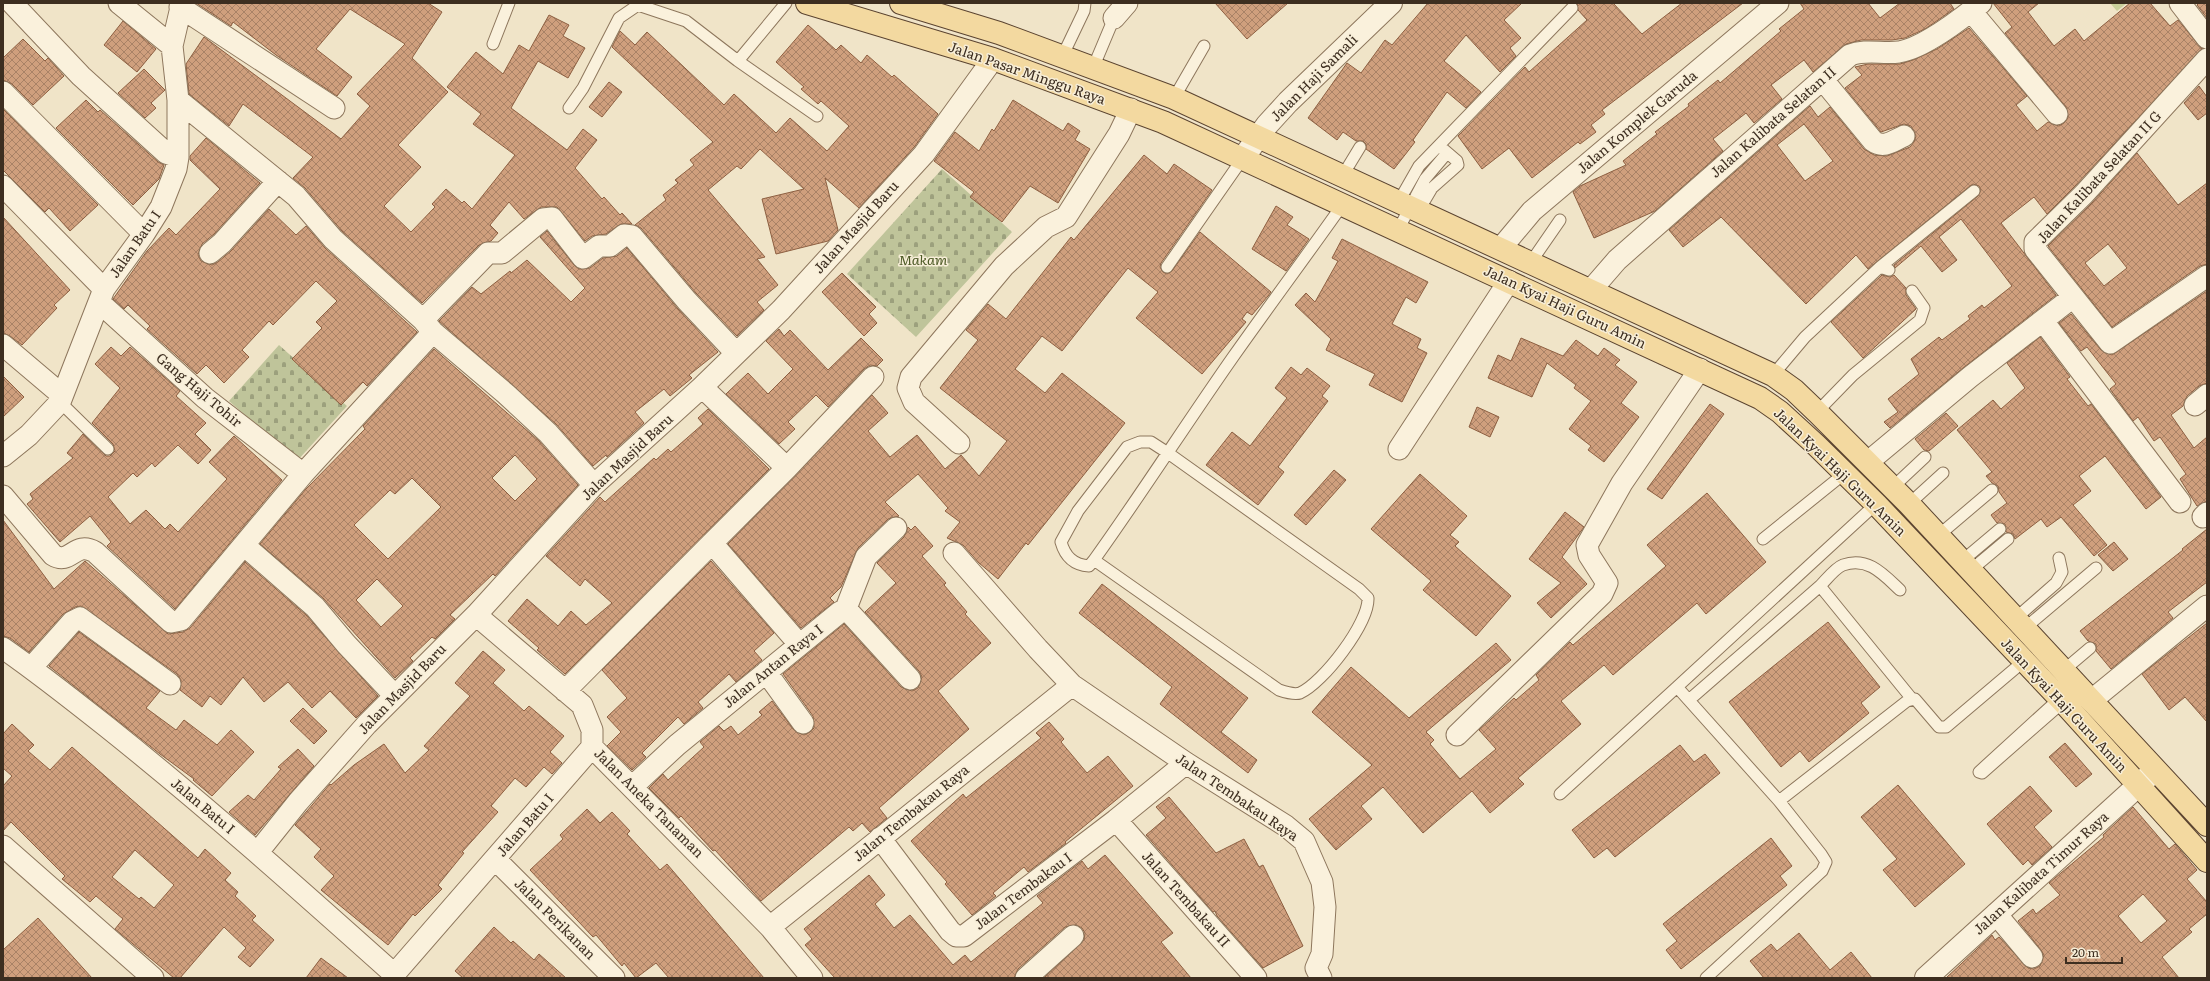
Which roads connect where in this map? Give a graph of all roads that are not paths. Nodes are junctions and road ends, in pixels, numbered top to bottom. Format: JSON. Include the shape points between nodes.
{"nodes":[{"id":1,"x":12,"y":3,"type":"edge"},
{"id":2,"x":118,"y":3,"type":"edge"},
{"id":3,"x":509,"y":3,"type":"edge"},
{"id":4,"x":786,"y":3,"type":"edge"},
{"id":5,"x":806,"y":3,"type":"edge"},
{"id":6,"x":901,"y":3,"type":"edge"},
{"id":7,"x":1391,"y":3,"type":"edge"},
{"id":8,"x":1778,"y":3,"type":"edge"},
{"id":9,"x":2180,"y":3,"type":"edge"},
{"id":10,"x":181,"y":5,"type":"edge"},
{"id":11,"x":1084,"y":7,"type":"edge"},
{"id":12,"x":1976,"y":7,"type":"edge"},
{"id":13,"x":1572,"y":8,"type":"dead end"},
{"id":14,"x":1117,"y":16,"type":"edge"},
{"id":15,"x":2207,"y":38,"type":"edge"},
{"id":16,"x":493,"y":44,"type":"dead end"},
{"id":17,"x":172,"y":46,"type":"junction"},
{"id":18,"x":1204,"y":46,"type":"dead end"},
{"id":19,"x":1065,"y":50,"type":"junction"},
{"id":20,"x":993,"y":59,"type":"junction"},
{"id":21,"x":2207,"y":59,"type":"edge"},
{"id":22,"x":738,"y":61,"type":"junction"},
{"id":23,"x":1095,"y":63,"type":"junction"},
{"id":24,"x":1823,"y":80,"type":"junction"},
{"id":25,"x":3,"y":92,"type":"edge"},
{"id":26,"x":1176,"y":92,"type":"junction"},
{"id":27,"x":178,"y":100,"type":"junction"},
{"id":28,"x":334,"y":108,"type":"dead end"},
{"id":29,"x":569,"y":108,"type":"dead end"},
{"id":30,"x":1132,"y":109,"type":"junction"},
{"id":31,"x":2057,"y":114,"type":"dead end"},
{"id":32,"x":817,"y":116,"type":"dead end"},
{"id":33,"x":1263,"y":131,"type":"junction"},
{"id":34,"x":1904,"y":136,"type":"dead end"},
{"id":35,"x":1443,"y":149,"type":"junction"},
{"id":36,"x":1358,"y":151,"type":"dead end"},
{"id":37,"x":178,"y":158,"type":"junction"},
{"id":38,"x":1243,"y":158,"type":"junction"},
{"id":39,"x":1345,"y":173,"type":"junction"},
{"id":40,"x":278,"y":181,"type":"junction"},
{"id":41,"x":1428,"y":183,"type":"junction"},
{"id":42,"x":3,"y":186,"type":"edge"},
{"id":43,"x":1974,"y":191,"type":"dead end"},
{"id":44,"x":1411,"y":203,"type":"junction"},
{"id":45,"x":1343,"y":204,"type":"junction"},
{"id":46,"x":1560,"y":220,"type":"dead end"},
{"id":47,"x":1398,"y":230,"type":"junction"},
{"id":48,"x":144,"y":234,"type":"junction"},
{"id":49,"x":1505,"y":242,"type":"junction"},
{"id":50,"x":210,"y":253,"type":"dead end"},
{"id":51,"x":1533,"y":259,"type":"junction"},
{"id":52,"x":1167,"y":267,"type":"dead end"},
{"id":53,"x":2207,"y":276,"type":"edge"},
{"id":54,"x":1509,"y":281,"type":"junction"},
{"id":55,"x":1594,"y":286,"type":"junction"},
{"id":56,"x":1912,"y":290,"type":"dead end"},
{"id":57,"x":101,"y":296,"type":"junction"},
{"id":58,"x":2073,"y":297,"type":"junction"},
{"id":59,"x":2043,"y":321,"type":"junction"},
{"id":60,"x":428,"y":326,"type":"junction"},
{"id":61,"x":3,"y":345,"type":"edge"},
{"id":62,"x":736,"y":353,"type":"junction"},
{"id":63,"x":1778,"y":368,"type":"junction"},
{"id":64,"x":1700,"y":369,"type":"junction"},
{"id":65,"x":873,"y":377,"type":"dead end"},
{"id":66,"x":702,"y":387,"type":"junction"},
{"id":67,"x":61,"y":398,"type":"junction"},
{"id":68,"x":1821,"y":407,"type":"junction"},
{"id":69,"x":959,"y":443,"type":"dead end"},
{"id":70,"x":108,"y":449,"type":"dead end"},
{"id":71,"x":1398,"y":449,"type":"dead end"},
{"id":72,"x":1168,"y":453,"type":"junction"},
{"id":73,"x":1876,"y":455,"type":"junction"},
{"id":74,"x":3,"y":456,"type":"edge"},
{"id":75,"x":1925,"y":457,"type":"dead end"},
{"id":76,"x":787,"y":468,"type":"junction"},
{"id":77,"x":1845,"y":473,"type":"junction"},
{"id":78,"x":1942,"y":473,"type":"dead end"},
{"id":79,"x":303,"y":474,"type":"junction"},
{"id":80,"x":1896,"y":484,"type":"junction"},
{"id":81,"x":594,"y":485,"type":"junction"},
{"id":82,"x":1992,"y":490,"type":"dead end"},
{"id":83,"x":3,"y":496,"type":"edge"},
{"id":84,"x":1914,"y":500,"type":"junction"},
{"id":85,"x":2180,"y":502,"type":"dead end"},
{"id":86,"x":1876,"y":504,"type":"junction"},
{"id":87,"x":896,"y":528,"type":"dead end"},
{"id":88,"x":1998,"y":530,"type":"dead end"},
{"id":89,"x":1943,"y":531,"type":"junction"},
{"id":90,"x":1763,"y":538,"type":"dead end"},
{"id":91,"x":2007,"y":540,"type":"dead end"},
{"id":92,"x":712,"y":543,"type":"junction"},
{"id":93,"x":245,"y":546,"type":"junction"},
{"id":94,"x":954,"y":553,"type":"dead end"},
{"id":95,"x":2059,"y":558,"type":"dead end"},
{"id":96,"x":1094,"y":560,"type":"junction"},
{"id":97,"x":1971,"y":561,"type":"junction"},
{"id":98,"x":2096,"y":568,"type":"dead end"},
{"id":99,"x":1820,"y":586,"type":"junction"},
{"id":100,"x":1900,"y":590,"type":"dead end"},
{"id":101,"x":2207,"y":606,"type":"edge"},
{"id":102,"x":845,"y":611,"type":"junction"},
{"id":103,"x":476,"y":614,"type":"junction"},
{"id":104,"x":2025,"y":618,"type":"junction"},
{"id":105,"x":799,"y":644,"type":"junction"},
{"id":106,"x":3,"y":648,"type":"edge"},
{"id":107,"x":2086,"y":650,"type":"dead end"},
{"id":108,"x":2024,"y":661,"type":"junction"},
{"id":109,"x":2068,"y":666,"type":"junction"},
{"id":110,"x":31,"y":668,"type":"junction"},
{"id":111,"x":766,"y":672,"type":"junction"},
{"id":112,"x":910,"y":679,"type":"dead end"},
{"id":113,"x":170,"y":684,"type":"dead end"},
{"id":114,"x":1072,"y":685,"type":"junction"},
{"id":115,"x":1677,"y":687,"type":"junction"},
{"id":116,"x":2106,"y":689,"type":"junction"},
{"id":117,"x":565,"y":691,"type":"junction"},
{"id":118,"x":395,"y":696,"type":"junction"},
{"id":119,"x":1912,"y":699,"type":"junction"},
{"id":120,"x":1689,"y":700,"type":"junction"},
{"id":121,"x":2061,"y":701,"type":"junction"},
{"id":122,"x":803,"y":723,"type":"dead end"},
{"id":123,"x":1457,"y":735,"type":"dead end"},
{"id":124,"x":592,"y":747,"type":"junction"},
{"id":125,"x":1186,"y":763,"type":"junction"},
{"id":126,"x":2156,"y":769,"type":"junction"},
{"id":127,"x":2138,"y":785,"type":"junction"},
{"id":128,"x":633,"y":786,"type":"junction"},
{"id":129,"x":1560,"y":794,"type":"dead end"},
{"id":130,"x":1779,"y":801,"type":"junction"},
{"id":131,"x":2205,"y":819,"type":"edge"},
{"id":132,"x":1116,"y":820,"type":"junction"},
{"id":133,"x":880,"y":838,"type":"junction"},
{"id":134,"x":3,"y":846,"type":"edge"},
{"id":135,"x":258,"y":852,"type":"junction"},
{"id":136,"x":495,"y":859,"type":"junction"},
{"id":137,"x":2207,"y":861,"type":"edge"},
{"id":138,"x":1996,"y":914,"type":"junction"},
{"id":139,"x":770,"y":927,"type":"junction"},
{"id":140,"x":1074,"y":936,"type":"dead end"},
{"id":141,"x":2032,"y":957,"type":"dead end"},
{"id":142,"x":1315,"y":975,"type":"edge"},
{"id":143,"x":392,"y":976,"type":"edge"},
{"id":144,"x":1929,"y":977,"type":"edge"},
{"id":145,"x":153,"y":978,"type":"edge"},
{"id":146,"x":614,"y":978,"type":"edge"},
{"id":147,"x":812,"y":978,"type":"edge"},
{"id":148,"x":1026,"y":978,"type":"edge"},
{"id":149,"x":1256,"y":978,"type":"edge"},
{"id":150,"x":1706,"y":978,"type":"edge"}],
"edges":[{"from":1,"to":37,"type":"street","via":[[82,76],[166,153]]},
{"from":2,"to":17,"type":"street"},
{"from":3,"to":16,"type":"lane"},
{"from":4,"to":22,"type":"lane"},
{"from":5,"to":20,"type":"main road","name":"Jalan Pasar Minggu Raya"},
{"from":6,"to":19,"type":"main road","name":"Jalan Pasar Minggu Raya","via":[[999,34]]},
{"from":7,"to":33,"type":"street","name":"Jalan Haji Samali","via":[[1288,102]]},
{"from":8,"to":49,"type":"street","name":"Jalan Komplek Garuda","via":[[1526,217]]},
{"from":9,"to":15,"type":"street"},
{"from":10,"to":17,"type":"street","name":"Jalan Batu I"},
{"from":10,"to":28,"type":"street"},
{"from":11,"to":19,"type":"lane"},
{"from":12,"to":24,"type":"street","name":"Jalan Kalibata Selatan II","via":[[1938,34],[1900,52],[1858,52],[1850,55]]},
{"from":12,"to":31,"type":"street"},
{"from":13,"to":35,"type":"lane"},
{"from":14,"to":23,"type":"lane"},
{"from":17,"to":27,"type":"street","name":"Jalan Batu I"},
{"from":18,"to":26,"type":"lane"},
{"from":19,"to":23,"type":"main road","name":"Jalan Pasar Minggu Raya"},
{"from":20,"to":30,"type":"main road","name":"Jalan Pasar Minggu Raya"},
{"from":20,"to":62,"type":"street","name":"Jalan Masjid Baru","via":[[924,154],[781,310]]},
{"from":21,"to":58,"type":"street","name":"Jalan Kalibata Selatan II G","via":[[2089,188],[2035,242],[2035,249]]},
{"from":22,"to":29,"type":"lane","via":[[686,21],[638,5],[619,18],[583,88]]},
{"from":22,"to":32,"type":"lane"},
{"from":23,"to":26,"type":"main road","name":"Jalan Pasar Minggu Raya"},
{"from":24,"to":34,"type":"street","via":[[1873,141],[1884,145]]},
{"from":24,"to":55,"type":"street","name":"Jalan Kalibata Selatan II","via":[[1617,260]]},
{"from":25,"to":48,"type":"street"},
{"from":26,"to":33,"type":"main road","name":"Jalan Pasar Minggu Raya"},
{"from":27,"to":37,"type":"street","name":"Jalan Batu I"},
{"from":27,"to":40,"type":"street"},
{"from":30,"to":38,"type":"main road","name":"Jalan Pasar Minggu Raya"},
{"from":30,"to":69,"type":"street","via":[[1066,217],[1046,227],[1004,266],[911,377],[908,388],[914,402]]},
{"from":33,"to":38,"type":"street","name":"Jalan Haji Samali"},
{"from":33,"to":39,"type":"main road","name":"Jalan Kyai Haji Guru Amin"},
{"from":35,"to":41,"type":"lane"},
{"from":35,"to":41,"type":"lane","via":[[1457,161],[1458,165]]},
{"from":35,"to":44,"type":"lane","via":[[1419,166]]},
{"from":36,"to":39,"type":"lane"},
{"from":37,"to":48,"type":"street","name":"Jalan Batu I","via":[[161,207]]},
{"from":38,"to":45,"type":"main road","name":"Jalan Kyai Haji Guru Amin"},
{"from":38,"to":52,"type":"lane"},
{"from":39,"to":44,"type":"main road","name":"Jalan Kyai Haji Guru Amin"},
{"from":40,"to":50,"type":"street"},
{"from":40,"to":60,"type":"street","via":[[296,196],[333,239]]},
{"from":41,"to":44,"type":"lane"},
{"from":42,"to":57,"type":"street","name":"Gang Haji Tohir"},
{"from":43,"to":63,"type":"lane","via":[[1805,337]]},
{"from":44,"to":47,"type":"lane"},
{"from":44,"to":49,"type":"main road","name":"Jalan Kyai Haji Guru Amin"},
{"from":45,"to":47,"type":"main road","name":"Jalan Kyai Haji Guru Amin"},
{"from":45,"to":72,"type":"lane"},
{"from":46,"to":51,"type":"lane"},
{"from":47,"to":54,"type":"main road","name":"Jalan Kyai Haji Guru Amin"},
{"from":48,"to":57,"type":"street","name":"Jalan Batu I"},
{"from":49,"to":51,"type":"main road","name":"Jalan Kyai Haji Guru Amin"},
{"from":51,"to":55,"type":"main road","name":"Jalan Kyai Haji Guru Amin"},
{"from":53,"to":58,"type":"street","name":"Jalan Kalibata Selatan II G","via":[[2110,343]]},
{"from":54,"to":64,"type":"main road","name":"Jalan Kyai Haji Guru Amin"},
{"from":54,"to":71,"type":"street"},
{"from":55,"to":63,"type":"main road","name":"Jalan Kyai Haji Guru Amin"},
{"from":56,"to":68,"type":"lane","via":[[1924,308],[1920,320],[1853,375]]},
{"from":57,"to":67,"type":"street","name":"Jalan Batu I"},
{"from":57,"to":79,"type":"street","name":"Gang Haji Tohir","via":[[205,398]]},
{"from":58,"to":59,"type":"street"},
{"from":59,"to":73,"type":"street","via":[[1970,377]]},
{"from":59,"to":85,"type":"street"},
{"from":60,"to":62,"type":"street","via":[[488,253],[502,253],[543,219],[552,218],[583,258],[599,246],[610,246],[624,235],[632,236],[687,301]]},
{"from":60,"to":79,"type":"street"},
{"from":60,"to":81,"type":"street","via":[[548,433]]},
{"from":61,"to":67,"type":"street"},
{"from":62,"to":66,"type":"street","name":"Jalan Masjid Baru"},
{"from":63,"to":68,"type":"main road","name":"Jalan Kyai Haji Guru Amin","via":[[1794,390]]},
{"from":64,"to":77,"type":"main road","name":"Jalan Kyai Haji Guru Amin","via":[[1771,405]]},
{"from":64,"to":123,"type":"street","via":[[1622,483],[1588,545],[1589,555],[1607,583],[1602,594]]},
{"from":65,"to":76,"type":"street"},
{"from":66,"to":76,"type":"street"},
{"from":66,"to":81,"type":"street","name":"Jalan Masjid Baru"},
{"from":67,"to":70,"type":"lane"},
{"from":67,"to":74,"type":"street","name":"Jalan Batu I","via":[[29,435]]},
{"from":68,"to":73,"type":"main road","name":"Jalan Kyai Haji Guru Amin"},
{"from":72,"to":96,"type":"lane"},
{"from":72,"to":96,"type":"lane","via":[[1151,442],[1140,442],[1127,447],[1078,511],[1061,542],[1064,553],[1079,566],[1089,566]]},
{"from":72,"to":96,"type":"lane","via":[[1359,589],[1368,598],[1368,607],[1360,625],[1334,662],[1308,688],[1298,694],[1289,693],[1279,690]]},
{"from":73,"to":80,"type":"main road","name":"Jalan Kyai Haji Guru Amin"},
{"from":75,"to":80,"type":"lane"},
{"from":76,"to":92,"type":"street"},
{"from":77,"to":86,"type":"main road","name":"Jalan Kyai Haji Guru Amin"},
{"from":77,"to":90,"type":"lane"},
{"from":78,"to":84,"type":"lane"},
{"from":79,"to":93,"type":"street"},
{"from":80,"to":84,"type":"main road","name":"Jalan Kyai Haji Guru Amin"},
{"from":81,"to":103,"type":"street","name":"Jalan Masjid Baru"},
{"from":82,"to":89,"type":"lane"},
{"from":83,"to":93,"type":"street","via":[[53,555],[64,558],[82,548],[88,548],[171,622],[181,620]]},
{"from":84,"to":89,"type":"main road","name":"Jalan Kyai Haji Guru Amin"},
{"from":86,"to":108,"type":"main road","name":"Jalan Kyai Haji Guru Amin"},
{"from":86,"to":115,"type":"lane"},
{"from":87,"to":102,"type":"street","via":[[866,557]]},
{"from":88,"to":97,"type":"lane"},
{"from":89,"to":97,"type":"main road","name":"Jalan Kyai Haji Guru Amin"},
{"from":91,"to":97,"type":"lane"},
{"from":92,"to":105,"type":"street"},
{"from":92,"to":117,"type":"street"},
{"from":93,"to":118,"type":"street","via":[[315,606],[346,644]]},
{"from":94,"to":114,"type":"street","name":"Jalan Tembakau Raya"},
{"from":95,"to":104,"type":"lane","via":[[2062,572],[2056,583]]},
{"from":97,"to":104,"type":"main road","name":"Jalan Kyai Haji Guru Amin"},
{"from":98,"to":104,"type":"lane","via":[[2056,600]]},
{"from":99,"to":100,"type":"lane","via":[[1842,565],[1862,562],[1878,569]]},
{"from":99,"to":119,"type":"lane"},
{"from":99,"to":120,"type":"lane"},
{"from":101,"to":116,"type":"street"},
{"from":102,"to":105,"type":"street","name":"Jalan Antan Raya I","via":[[840,612]]},
{"from":102,"to":112,"type":"street","via":[[849,612]]},
{"from":103,"to":117,"type":"street","name":"Jalan Aneka Tanaman"},
{"from":103,"to":118,"type":"street","name":"Jalan Masjid Baru"},
{"from":104,"to":109,"type":"main road","name":"Jalan Kyai Haji Guru Amin"},
{"from":105,"to":111,"type":"street","name":"Jalan Antan Raya I"},
{"from":106,"to":110,"type":"street","name":"Jalan Batu I"},
{"from":107,"to":109,"type":"lane"},
{"from":108,"to":119,"type":"lane","via":[[1946,727],[1939,727],[1915,699]]},
{"from":108,"to":121,"type":"main road","name":"Jalan Kyai Haji Guru Amin"},
{"from":109,"to":116,"type":"main road","name":"Jalan Kyai Haji Guru Amin"},
{"from":110,"to":113,"type":"street","via":[[72,622],[80,618]]},
{"from":110,"to":135,"type":"street","name":"Jalan Batu I","via":[[171,778]]},
{"from":111,"to":122,"type":"street"},
{"from":111,"to":128,"type":"street","name":"Jalan Antan Raya I","via":[[677,745]]},
{"from":114,"to":125,"type":"street","name":"Jalan Tembakau Raya"},
{"from":114,"to":133,"type":"street","name":"Jalan Tembakau Raya"},
{"from":115,"to":120,"type":"lane"},
{"from":115,"to":129,"type":"lane"},
{"from":116,"to":126,"type":"main road","name":"Jalan Kyai Haji Guru Amin"},
{"from":117,"to":124,"type":"street","name":"Jalan Aneka Tanaman","via":[[582,705],[589,718]]},
{"from":118,"to":135,"type":"street","name":"Jalan Masjid Baru","via":[[303,796]]},
{"from":119,"to":130,"type":"lane"},
{"from":120,"to":130,"type":"lane"},
{"from":121,"to":121,"type":"lane","via":[[1982,773],[1979,772]]},
{"from":121,"to":127,"type":"main road","name":"Jalan Kyai Haji Guru Amin"},
{"from":124,"to":128,"type":"street","name":"Jalan Aneka Tanaman"},
{"from":124,"to":136,"type":"street","name":"Jalan Batu I"},
{"from":125,"to":132,"type":"street","name":"Jalan Tembakau I"},
{"from":125,"to":142,"type":"street","name":"Jalan Tembakau Raya","via":[[1286,826],[1304,841],[1322,882],[1325,907],[1322,954]]},
{"from":126,"to":127,"type":"street","name":"Jalan Kalibata Timur Raya"},
{"from":126,"to":131,"type":"main road","name":"Jalan Kyai Haji Guru Amin"},
{"from":127,"to":137,"type":"main road","name":"Jalan Kyai Haji Guru Amin"},
{"from":127,"to":138,"type":"street","name":"Jalan Kalibata Timur Raya"},
{"from":128,"to":139,"type":"street","name":"Jalan Aneka Tanaman"},
{"from":130,"to":150,"type":"lane","via":[[1821,854],[1826,862],[1824,867]]},
{"from":132,"to":133,"type":"street","name":"Jalan Tembakau I","via":[[964,936],[956,936],[950,931]]},
{"from":132,"to":149,"type":"street","name":"Jalan Tembakau II"},
{"from":133,"to":139,"type":"street","name":"Jalan Tembakau Raya"},
{"from":134,"to":145,"type":"street"},
{"from":135,"to":143,"type":"street","name":"Jalan Batu I"},
{"from":136,"to":143,"type":"street","name":"Jalan Batu I"},
{"from":136,"to":146,"type":"street","name":"Jalan Perikanan"},
{"from":138,"to":141,"type":"street"},
{"from":138,"to":144,"type":"street","name":"Jalan Kalibata Timur Raya"},
{"from":139,"to":147,"type":"street","name":"Jalan Aneka Tanaman"},
{"from":140,"to":148,"type":"street"}]}
